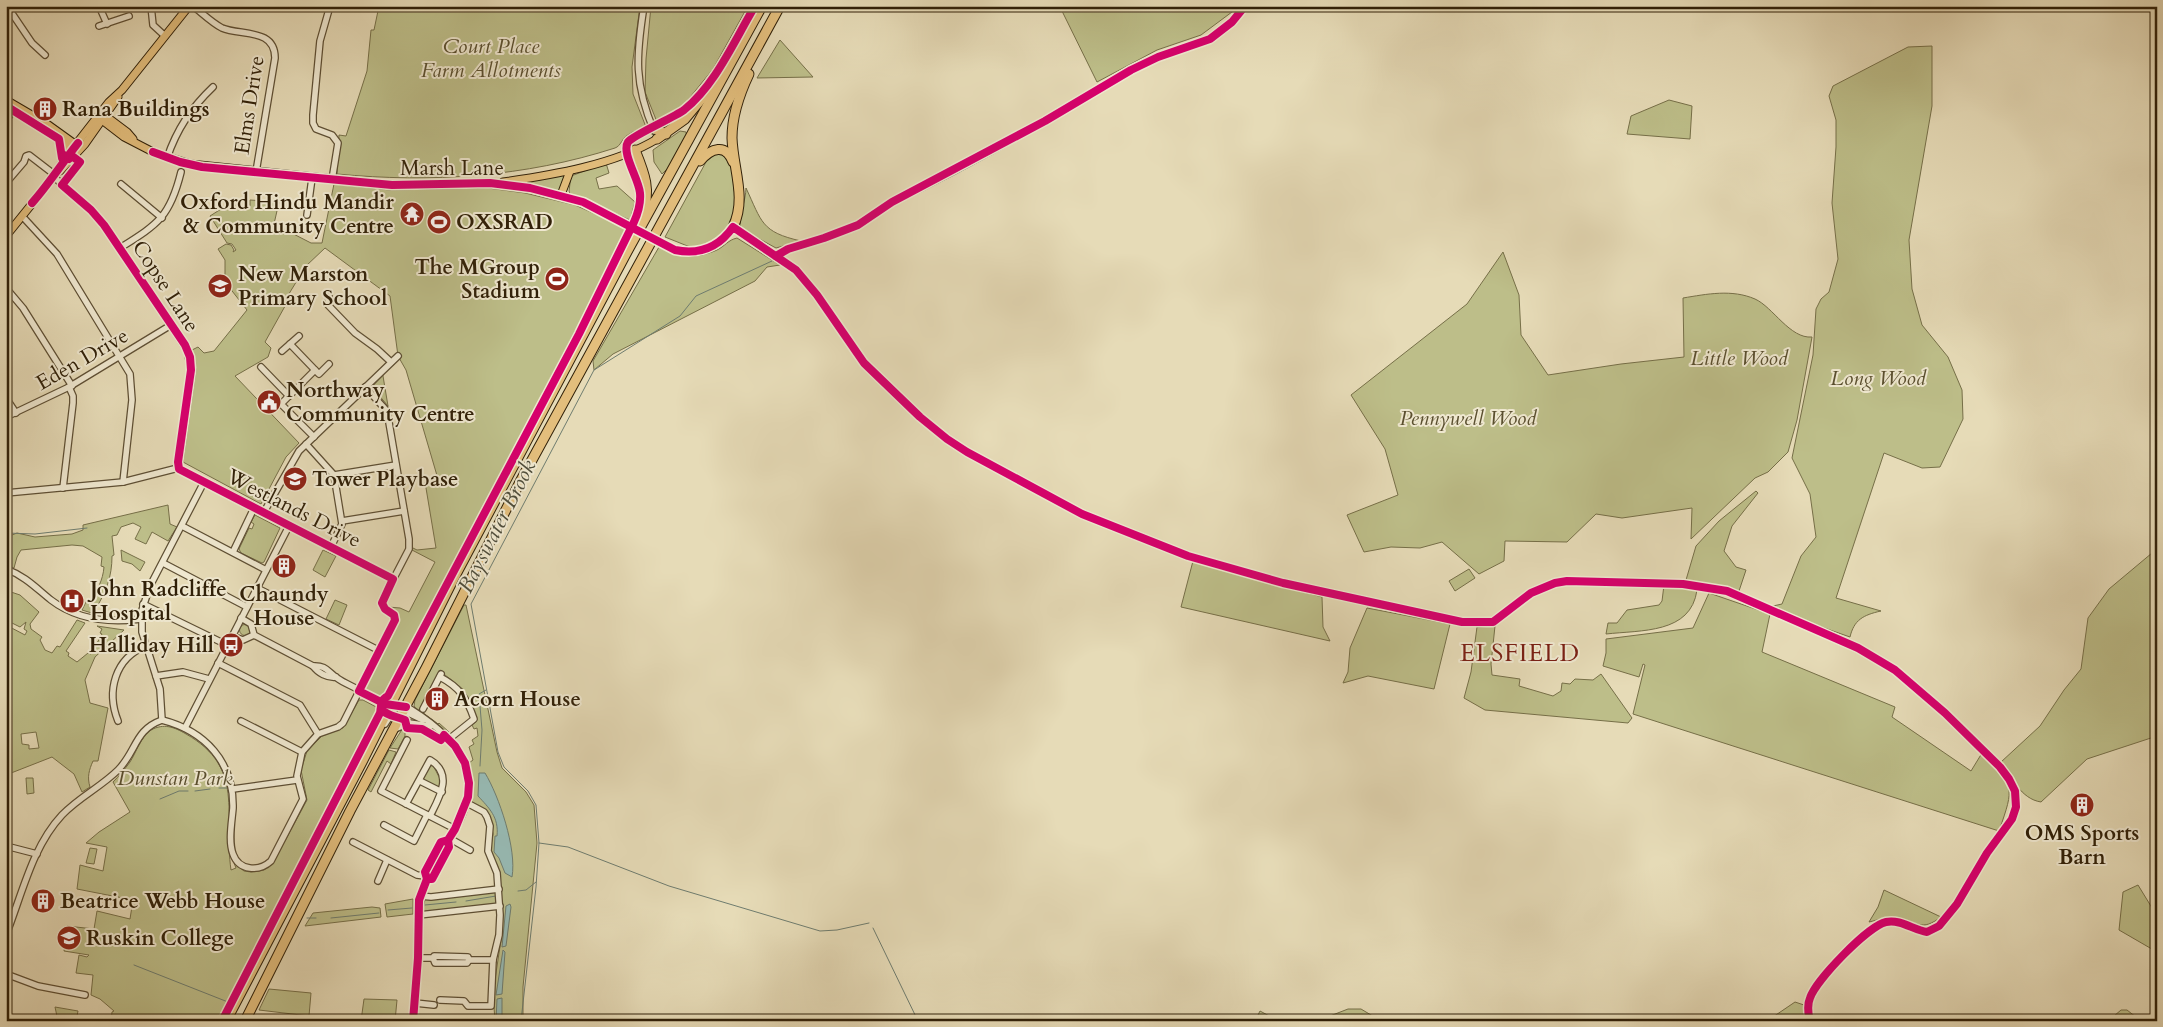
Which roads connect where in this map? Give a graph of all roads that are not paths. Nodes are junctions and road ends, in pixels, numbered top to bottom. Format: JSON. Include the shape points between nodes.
{"nodes":[{"id":1,"x":7,"y":6,"type":"edge"},
{"id":2,"x":99,"y":6,"type":"edge"},
{"id":3,"x":151,"y":6,"type":"edge"},
{"id":4,"x":189,"y":6,"type":"edge"},
{"id":5,"x":193,"y":6,"type":"edge"},
{"id":6,"x":330,"y":6,"type":"edge"},
{"id":7,"x":644,"y":6,"type":"edge"},
{"id":8,"x":762,"y":6,"type":"edge"},
{"id":9,"x":780,"y":6,"type":"edge"},
{"id":10,"x":1245,"y":6,"type":"edge"},
{"id":11,"x":129,"y":16,"type":"dead end"},
{"id":12,"x":107,"y":24,"type":"junction"},
{"id":13,"x":100,"y":26,"type":"dead end"},
{"id":14,"x":165,"y":36,"type":"junction"},
{"id":15,"x":741,"y":45,"type":"junction"},
{"id":16,"x":45,"y":55,"type":"dead end"},
{"id":17,"x":213,"y":87,"type":"dead end"},
{"id":18,"x":122,"y":90,"type":"junction"},
{"id":19,"x":6,"y":100,"type":"edge"},
{"id":20,"x":10,"y":108,"type":"edge"},
{"id":21,"x":102,"y":117,"type":"junction"},
{"id":22,"x":6,"y":121,"type":"edge"},
{"id":23,"x":40,"y":123,"type":"junction"},
{"id":24,"x":653,"y":128,"type":"junction"},
{"id":25,"x":666,"y":134,"type":"junction"},
{"id":26,"x":657,"y":139,"type":"junction"},
{"id":27,"x":78,"y":149,"type":"junction"},
{"id":28,"x":635,"y":150,"type":"junction"},
{"id":29,"x":167,"y":158,"type":"junction"},
{"id":30,"x":735,"y":170,"type":"junction"},
{"id":31,"x":570,"y":171,"type":"junction"},
{"id":32,"x":181,"y":172,"type":"dead end"},
{"id":33,"x":256,"y":172,"type":"junction"},
{"id":34,"x":55,"y":176,"type":"junction"},
{"id":35,"x":312,"y":178,"type":"junction"},
{"id":36,"x":332,"y":180,"type":"junction"},
{"id":37,"x":490,"y":183,"type":"junction"},
{"id":38,"x":6,"y":184,"type":"edge"},
{"id":39,"x":121,"y":184,"type":"dead end"},
{"id":40,"x":682,"y":186,"type":"junction"},
{"id":41,"x":561,"y":195,"type":"junction"},
{"id":42,"x":306,"y":214,"type":"dead end"},
{"id":43,"x":22,"y":216,"type":"junction"},
{"id":44,"x":162,"y":218,"type":"junction"},
{"id":45,"x":733,"y":227,"type":"junction"},
{"id":46,"x":6,"y":236,"type":"edge"},
{"id":47,"x":120,"y":248,"type":"junction"},
{"id":48,"x":627,"y":252,"type":"junction"},
{"id":49,"x":776,"y":256,"type":"junction"},
{"id":50,"x":6,"y":288,"type":"edge"},
{"id":51,"x":329,"y":297,"type":"dead end"},
{"id":52,"x":172,"y":325,"type":"junction"},
{"id":53,"x":298,"y":336,"type":"dead end"},
{"id":54,"x":290,"y":344,"type":"junction"},
{"id":55,"x":282,"y":351,"type":"dead end"},
{"id":56,"x":121,"y":356,"type":"junction"},
{"id":57,"x":398,"y":356,"type":"dead end"},
{"id":58,"x":390,"y":362,"type":"junction"},
{"id":59,"x":329,"y":364,"type":"dead end"},
{"id":60,"x":261,"y":368,"type":"dead end"},
{"id":61,"x":317,"y":372,"type":"junction"},
{"id":62,"x":315,"y":380,"type":"dead end"},
{"id":63,"x":70,"y":387,"type":"junction"},
{"id":64,"x":366,"y":388,"type":"junction"},
{"id":65,"x":289,"y":396,"type":"junction"},
{"id":66,"x":6,"y":398,"type":"edge"},
{"id":67,"x":16,"y":413,"type":"junction"},
{"id":68,"x":6,"y":417,"type":"edge"},
{"id":69,"x":314,"y":437,"type":"junction"},
{"id":70,"x":6,"y":439,"type":"edge"},
{"id":71,"x":306,"y":444,"type":"junction"},
{"id":72,"x":396,"y":465,"type":"junction"},
{"id":73,"x":178,"y":468,"type":"junction"},
{"id":74,"x":334,"y":475,"type":"junction"},
{"id":75,"x":123,"y":482,"type":"junction"},
{"id":76,"x":204,"y":482,"type":"junction"},
{"id":77,"x":63,"y":488,"type":"junction"},
{"id":78,"x":6,"y":493,"type":"edge"},
{"id":79,"x":254,"y":508,"type":"junction"},
{"id":80,"x":404,"y":511,"type":"junction"},
{"id":81,"x":264,"y":512,"type":"junction"},
{"id":82,"x":342,"y":521,"type":"junction"},
{"id":83,"x":182,"y":526,"type":"junction"},
{"id":84,"x":289,"y":526,"type":"junction"},
{"id":85,"x":331,"y":547,"type":"junction"},
{"id":86,"x":233,"y":552,"type":"junction"},
{"id":87,"x":162,"y":564,"type":"junction"},
{"id":88,"x":6,"y":569,"type":"edge"},
{"id":89,"x":266,"y":570,"type":"junction"},
{"id":90,"x":394,"y":579,"type":"junction"},
{"id":91,"x":257,"y":588,"type":"junction"},
{"id":92,"x":144,"y":604,"type":"junction"},
{"id":93,"x":247,"y":608,"type":"junction"},
{"id":94,"x":241,"y":618,"type":"junction"},
{"id":95,"x":141,"y":619,"type":"junction"},
{"id":96,"x":254,"y":635,"type":"junction"},
{"id":97,"x":232,"y":636,"type":"junction"},
{"id":98,"x":227,"y":645,"type":"junction"},
{"id":99,"x":146,"y":646,"type":"junction"},
{"id":100,"x":380,"y":651,"type":"junction"},
{"id":101,"x":218,"y":663,"type":"junction"},
{"id":102,"x":156,"y":676,"type":"junction"},
{"id":103,"x":209,"y":679,"type":"junction"},
{"id":104,"x":359,"y":691,"type":"junction"},
{"id":105,"x":399,"y":708,"type":"junction"},
{"id":106,"x":424,"y":708,"type":"dead end"},
{"id":107,"x":162,"y":720,"type":"junction"},
{"id":108,"x":118,"y":721,"type":"dead end"},
{"id":109,"x":242,"y":721,"type":"dead end"},
{"id":110,"x":435,"y":727,"type":"junction"},
{"id":111,"x":185,"y":728,"type":"junction"},
{"id":112,"x":395,"y":729,"type":"junction"},
{"id":113,"x":318,"y":734,"type":"junction"},
{"id":114,"x":449,"y":739,"type":"junction"},
{"id":115,"x":407,"y":740,"type":"dead end"},
{"id":116,"x":302,"y":752,"type":"junction"},
{"id":117,"x":298,"y":780,"type":"junction"},
{"id":118,"x":420,"y":781,"type":"junction"},
{"id":119,"x":233,"y":789,"type":"junction"},
{"id":120,"x":442,"y":792,"type":"junction"},
{"id":121,"x":467,"y":803,"type":"junction"},
{"id":122,"x":406,"y":804,"type":"junction"},
{"id":123,"x":429,"y":816,"type":"junction"},
{"id":124,"x":384,"y":825,"type":"dead end"},
{"id":125,"x":455,"y":829,"type":"junction"},
{"id":126,"x":448,"y":839,"type":"junction"},
{"id":127,"x":353,"y":842,"type":"dead end"},
{"id":128,"x":6,"y":846,"type":"edge"},
{"id":129,"x":470,"y":850,"type":"dead end"},
{"id":130,"x":37,"y":854,"type":"junction"},
{"id":131,"x":387,"y":860,"type":"junction"},
{"id":132,"x":426,"y":878,"type":"junction"},
{"id":133,"x":378,"y":881,"type":"dead end"},
{"id":134,"x":498,"y":889,"type":"junction"},
{"id":135,"x":417,"y":898,"type":"junction"},
{"id":136,"x":500,"y":906,"type":"junction"},
{"id":137,"x":416,"y":916,"type":"junction"},
{"id":138,"x":6,"y":935,"type":"edge"},
{"id":139,"x":418,"y":958,"type":"junction"},
{"id":140,"x":493,"y":960,"type":"junction"},
{"id":141,"x":6,"y":974,"type":"edge"},
{"id":142,"x":85,"y":995,"type":"dead end"},
{"id":143,"x":440,"y":1000,"type":"dead end"},
{"id":144,"x":414,"y":1003,"type":"junction"},
{"id":145,"x":434,"y":1005,"type":"dead end"},
{"id":146,"x":226,"y":1021,"type":"edge"},
{"id":147,"x":245,"y":1021,"type":"edge"},
{"id":148,"x":413,"y":1021,"type":"edge"},
{"id":149,"x":1810,"y":1021,"type":"edge"}],
"edges":[{"from":1,"to":16,"type":"street","via":[[32,43]]},
{"from":2,"to":12,"type":"street"},
{"from":3,"to":14,"type":"street","via":[[154,24]]},
{"from":4,"to":14,"type":"main road"},
{"from":5,"to":33,"type":"street","name":"Elms Drive","via":[[222,28],[264,37],[274,49]]},
{"from":6,"to":36,"type":"street","via":[[320,41],[312,115],[316,129],[332,135],[338,143]]},
{"from":7,"to":24,"type":"street","via":[[638,58],[639,88]]},
{"from":8,"to":15,"type":"highway"},
{"from":9,"to":30,"type":"highway","via":[[740,92],[732,131]]},
{"from":9,"to":40,"type":"highway"},
{"from":10,"to":49,"type":"street","via":[[1232,22],[1210,39],[1131,70],[1045,122],[892,202],[858,225]]},
{"from":11,"to":12,"type":"street"},
{"from":12,"to":13,"type":"street"},
{"from":14,"to":18,"type":"main road"},
{"from":15,"to":25,"type":"highway","via":[[696,108]]},
{"from":15,"to":48,"type":"highway"},
{"from":17,"to":29,"type":"street","via":[[182,122]]},
{"from":18,"to":21,"type":"main road"},
{"from":18,"to":21,"type":"main road"},
{"from":19,"to":23,"type":"main road"},
{"from":20,"to":22,"type":"street"},
{"from":20,"to":23,"type":"main road"},
{"from":21,"to":27,"type":"main road"},
{"from":21,"to":29,"type":"main road","name":"Marsh Lane","via":[[124,137]]},
{"from":23,"to":27,"type":"main road"},
{"from":24,"to":25,"type":"highway"},
{"from":24,"to":26,"type":"street"},
{"from":25,"to":26,"type":"highway"},
{"from":26,"to":28,"type":"main road"},
{"from":27,"to":34,"type":"main road"},
{"from":28,"to":31,"type":"main road"},
{"from":28,"to":48,"type":"highway","via":[[644,174],[646,206]]},
{"from":29,"to":33,"type":"main road","name":"Marsh Lane","via":[[202,167]]},
{"from":30,"to":40,"type":"highway","via":[[728,152],[716,149],[707,152]]},
{"from":30,"to":45,"type":"highway","via":[[740,207]]},
{"from":31,"to":37,"type":"main road"},
{"from":31,"to":41,"type":"main road"},
{"from":32,"to":44,"type":"street","via":[[175,194]]},
{"from":33,"to":35,"type":"main road","name":"Marsh Lane"},
{"from":34,"to":38,"type":"street","name":"Copse Lane","via":[[28,155]]},
{"from":34,"to":43,"type":"main road"},
{"from":34,"to":47,"type":"street","name":"Copse Lane","via":[[92,210]]},
{"from":35,"to":36,"type":"main road","name":"Marsh Lane"},
{"from":35,"to":42,"type":"street"},
{"from":36,"to":37,"type":"main road","name":"Marsh Lane","via":[[408,186]]},
{"from":37,"to":41,"type":"main road","name":"Marsh Lane"},
{"from":39,"to":44,"type":"street"},
{"from":40,"to":105,"type":"highway"},
{"from":41,"to":45,"type":"main road","name":"Marsh Lane","bridge":true,"via":[[583,202],[684,252],[708,248],[723,239]]},
{"from":43,"to":46,"type":"main road"},
{"from":43,"to":56,"type":"street","via":[[57,254]]},
{"from":44,"to":47,"type":"street"},
{"from":45,"to":49,"type":"street"},
{"from":47,"to":52,"type":"street","name":"Copse Lane"},
{"from":48,"to":105,"type":"highway","via":[[453,580],[395,696]]},
{"from":49,"to":149,"type":"street","via":[[796,270],[817,295],[864,362],[947,439],[1082,514],[1188,556],[1283,583],[1462,622],[1493,622],[1531,594],[1567,581],[1702,586],[1747,599],[1858,648],[1895,670],[2000,767],[2013,787],[2016,807],[2012,819],[1939,926],[1927,932],[1896,922],[1874,928],[1814,989],[1808,1004]]},
{"from":50,"to":63,"type":"street","via":[[24,308]]},
{"from":51,"to":58,"type":"street","via":[[328,305],[334,312]]},
{"from":52,"to":56,"type":"street","name":"Eden Drive"},
{"from":52,"to":73,"type":"street","name":"Copse Lane","via":[[187,350],[191,370]]},
{"from":53,"to":54,"type":"street"},
{"from":54,"to":55,"type":"street"},
{"from":54,"to":61,"type":"street"},
{"from":56,"to":63,"type":"street","name":"Eden Drive"},
{"from":56,"to":75,"type":"street","via":[[130,374],[132,390]]},
{"from":57,"to":58,"type":"street"},
{"from":58,"to":64,"type":"street"},
{"from":59,"to":61,"type":"street"},
{"from":60,"to":65,"type":"street"},
{"from":61,"to":62,"type":"street"},
{"from":61,"to":65,"type":"street"},
{"from":63,"to":67,"type":"street","name":"Eden Drive"},
{"from":63,"to":77,"type":"street","via":[[73,403]]},
{"from":64,"to":69,"type":"street"},
{"from":64,"to":72,"type":"street","via":[[387,411]]},
{"from":65,"to":69,"type":"street","via":[[282,404]]},
{"from":66,"to":67,"type":"street"},
{"from":67,"to":68,"type":"street","name":"Eden Drive"},
{"from":68,"to":70,"type":"street"},
{"from":69,"to":71,"type":"street"},
{"from":71,"to":74,"type":"street"},
{"from":71,"to":81,"type":"street","via":[[294,458]]},
{"from":72,"to":74,"type":"street"},
{"from":72,"to":80,"type":"street"},
{"from":73,"to":75,"type":"street"},
{"from":73,"to":76,"type":"street","name":"Westlands Drive"},
{"from":74,"to":82,"type":"street"},
{"from":75,"to":77,"type":"street"},
{"from":76,"to":79,"type":"street","name":"Westlands Drive"},
{"from":76,"to":83,"type":"street"},
{"from":77,"to":78,"type":"street"},
{"from":79,"to":81,"type":"street","name":"Westlands Drive"},
{"from":79,"to":86,"type":"street"},
{"from":80,"to":82,"type":"street"},
{"from":80,"to":90,"type":"street","via":[[410,546]]},
{"from":81,"to":84,"type":"street","name":"Westlands Drive"},
{"from":82,"to":85,"type":"street"},
{"from":83,"to":86,"type":"street"},
{"from":83,"to":87,"type":"street"},
{"from":84,"to":85,"type":"street","name":"Westlands Drive"},
{"from":84,"to":89,"type":"street"},
{"from":85,"to":90,"type":"street","name":"Westlands Drive"},
{"from":86,"to":89,"type":"street"},
{"from":87,"to":92,"type":"street"},
{"from":87,"to":93,"type":"street"},
{"from":88,"to":95,"type":"street","via":[[32,582],[59,605],[79,614],[111,622]]},
{"from":89,"to":91,"type":"street"},
{"from":90,"to":100,"type":"street","via":[[382,603],[395,620]]},
{"from":91,"to":93,"type":"street"},
{"from":91,"to":100,"type":"street"},
{"from":92,"to":95,"type":"street"},
{"from":92,"to":98,"type":"street"},
{"from":93,"to":94,"type":"street"},
{"from":94,"to":96,"type":"street","via":[[251,624]]},
{"from":94,"to":97,"type":"street"},
{"from":95,"to":99,"type":"street"},
{"from":96,"to":97,"type":"street","via":[[243,640]]},
{"from":96,"to":104,"type":"street","via":[[313,666],[332,672],[336,678]]},
{"from":97,"to":98,"type":"street"},
{"from":98,"to":101,"type":"street"},
{"from":99,"to":102,"type":"street"},
{"from":99,"to":108,"type":"street","via":[[132,653],[116,673],[113,696]]},
{"from":100,"to":104,"type":"street"},
{"from":101,"to":103,"type":"street"},
{"from":101,"to":113,"type":"street","via":[[300,705]]},
{"from":102,"to":103,"type":"street","via":[[184,672]]},
{"from":102,"to":107,"type":"street"},
{"from":103,"to":111,"type":"street"},
{"from":104,"to":105,"type":"street"},
{"from":104,"to":113,"type":"street","via":[[340,726]]},
{"from":105,"to":110,"type":"street"},
{"from":105,"to":112,"type":"highway"},
{"from":105,"to":146,"type":"highway","via":[[374,737]]},
{"from":106,"to":114,"type":"street","via":[[441,675],[462,692],[474,719]]},
{"from":107,"to":111,"type":"street"},
{"from":107,"to":130,"type":"street","via":[[144,730],[119,769],[61,816]]},
{"from":109,"to":116,"type":"street"},
{"from":110,"to":112,"type":"street","via":[[409,723]]},
{"from":110,"to":114,"type":"street"},
{"from":111,"to":119,"type":"street","via":[[205,740],[219,756]]},
{"from":112,"to":147,"type":"highway","via":[[350,810]]},
{"from":113,"to":116,"type":"street"},
{"from":114,"to":121,"type":"street","via":[[465,763],[469,783]]},
{"from":115,"to":122,"type":"street","via":[[381,791]]},
{"from":116,"to":117,"type":"street"},
{"from":117,"to":119,"type":"street"},
{"from":117,"to":119,"type":"street","via":[[302,801],[271,861],[255,868],[240,864],[232,852]]},
{"from":118,"to":120,"type":"street"},
{"from":118,"to":120,"type":"street","via":[[430,760],[442,774]]},
{"from":118,"to":122,"type":"street"},
{"from":120,"to":123,"type":"street"},
{"from":121,"to":125,"type":"street"},
{"from":121,"to":134,"type":"street","via":[[487,817],[490,826],[488,850],[496,868]]},
{"from":122,"to":123,"type":"street"},
{"from":123,"to":124,"type":"street","via":[[414,841]]},
{"from":123,"to":125,"type":"street"},
{"from":125,"to":126,"type":"street"},
{"from":126,"to":129,"type":"street"},
{"from":126,"to":132,"type":"street","via":[[441,842],[425,872]]},
{"from":126,"to":132,"type":"street","via":[[449,847],[432,879]]},
{"from":127,"to":131,"type":"street"},
{"from":128,"to":130,"type":"street"},
{"from":130,"to":138,"type":"street"},
{"from":131,"to":132,"type":"street"},
{"from":131,"to":133,"type":"street"},
{"from":132,"to":135,"type":"street"},
{"from":134,"to":135,"type":"street"},
{"from":134,"to":136,"type":"street"},
{"from":135,"to":137,"type":"street"},
{"from":136,"to":137,"type":"street"},
{"from":136,"to":140,"type":"street","via":[[499,935]]},
{"from":137,"to":139,"type":"street"},
{"from":139,"to":140,"type":"street"},
{"from":139,"to":144,"type":"street"},
{"from":140,"to":143,"type":"street","via":[[491,1006],[468,1006],[464,1001]]},
{"from":141,"to":142,"type":"street","via":[[38,986]]},
{"from":144,"to":145,"type":"street"},
{"from":144,"to":148,"type":"street"}]}
